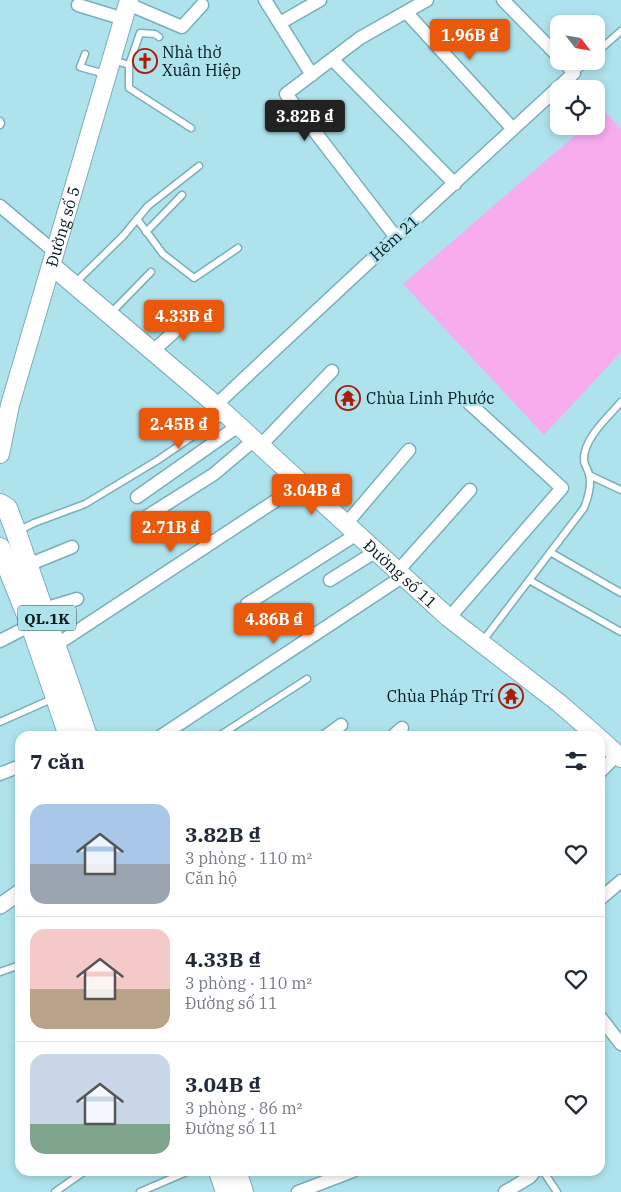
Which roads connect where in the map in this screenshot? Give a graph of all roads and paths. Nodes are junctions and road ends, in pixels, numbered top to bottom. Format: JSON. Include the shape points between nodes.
{"nodes":[{"id":1,"x":266,"y":0,"type":"edge"},
{"id":2,"x":320,"y":0,"type":"edge"},
{"id":3,"x":427,"y":0,"type":"edge"},
{"id":4,"x":503,"y":0,"type":"edge"},
{"id":5,"x":78,"y":5,"type":"dead end"},
{"id":6,"x":202,"y":5,"type":"dead end"},
{"id":7,"x":127,"y":8,"type":"edge"},
{"id":8,"x":406,"y":12,"type":"junction"},
{"id":9,"x":280,"y":22,"type":"junction"},
{"id":10,"x":621,"y":31,"type":"edge"},
{"id":11,"x":159,"y":37,"type":"dead end"},
{"id":12,"x":605,"y":46,"type":"edge"},
{"id":13,"x":550,"y":48,"type":"edge"},
{"id":14,"x":84,"y":54,"type":"dead end"},
{"id":15,"x":333,"y":60,"type":"junction"},
{"id":16,"x":117,"y":67,"type":"junction"},
{"id":17,"x":571,"y":70,"type":"edge"},
{"id":18,"x":578,"y":70,"type":"edge"},
{"id":19,"x":574,"y":73,"type":"junction"},
{"id":20,"x":312,"y":75,"type":"junction"},
{"id":21,"x":190,"y":128,"type":"dead end"},
{"id":22,"x":514,"y":129,"type":"junction"},
{"id":23,"x":199,"y":166,"type":"dead end"},
{"id":24,"x":454,"y":184,"type":"junction"},
{"id":25,"x":182,"y":195,"type":"dead end"},
{"id":26,"x":0,"y":206,"type":"edge"},
{"id":27,"x":137,"y":219,"type":"junction"},
{"id":28,"x":146,"y":232,"type":"junction"},
{"id":29,"x":395,"y":236,"type":"junction"},
{"id":30,"x":238,"y":248,"type":"dead end"},
{"id":31,"x":54,"y":259,"type":"junction"},
{"id":32,"x":151,"y":272,"type":"dead end"},
{"id":33,"x":74,"y":284,"type":"junction"},
{"id":34,"x":196,"y":312,"type":"dead end"},
{"id":35,"x":110,"y":314,"type":"junction"},
{"id":36,"x":153,"y":351,"type":"junction"},
{"id":37,"x":332,"y":371,"type":"dead end"},
{"id":38,"x":621,"y":402,"type":"edge"},
{"id":39,"x":470,"y":404,"type":"dead end"},
{"id":40,"x":5,"y":408,"type":"edge"},
{"id":41,"x":226,"y":415,"type":"junction"},
{"id":42,"x":257,"y":443,"type":"junction"},
{"id":43,"x":409,"y":450,"type":"dead end"},
{"id":44,"x":0,"y":454,"type":"edge"},
{"id":45,"x":589,"y":475,"type":"junction"},
{"id":46,"x":301,"y":484,"type":"junction"},
{"id":47,"x":470,"y":490,"type":"dead end"},
{"id":48,"x":621,"y":490,"type":"edge"},
{"id":49,"x":137,"y":497,"type":"dead end"},
{"id":50,"x":0,"y":504,"type":"edge"},
{"id":51,"x":146,"y":518,"type":"dead end"},
{"id":52,"x":352,"y":529,"type":"junction"},
{"id":53,"x":16,"y":532,"type":"junction"},
{"id":54,"x":72,"y":546,"type":"dead end"},
{"id":55,"x":0,"y":548,"type":"edge"},
{"id":56,"x":375,"y":552,"type":"junction"},
{"id":57,"x":550,"y":552,"type":"junction"},
{"id":58,"x":28,"y":565,"type":"junction"},
{"id":59,"x":400,"y":574,"type":"junction"},
{"id":60,"x":330,"y":580,"type":"dead end"},
{"id":61,"x":529,"y":580,"type":"junction"},
{"id":62,"x":621,"y":593,"type":"edge"},
{"id":63,"x":77,"y":599,"type":"dead end"},
{"id":64,"x":246,"y":604,"type":"dead end"},
{"id":65,"x":44,"y":609,"type":"junction"},
{"id":66,"x":449,"y":618,"type":"junction"},
{"id":67,"x":31,"y":625,"type":"junction"},
{"id":68,"x":621,"y":632,"type":"edge"},
{"id":69,"x":0,"y":641,"type":"edge"},
{"id":70,"x":481,"y":643,"type":"junction"},
{"id":71,"x":56,"y":645,"type":"junction"},
{"id":72,"x":308,"y":680,"type":"dead end"},
{"id":73,"x":55,"y":698,"type":"junction"},
{"id":74,"x":0,"y":722,"type":"edge"},
{"id":75,"x":341,"y":725,"type":"dead end"},
{"id":76,"x":67,"y":731,"type":"edge"},
{"id":77,"x":85,"y":731,"type":"edge"},
{"id":78,"x":168,"y":731,"type":"edge"},
{"id":79,"x":226,"y":731,"type":"edge"},
{"id":80,"x":333,"y":731,"type":"edge"},
{"id":81,"x":591,"y":731,"type":"edge"},
{"id":82,"x":605,"y":743,"type":"edge"},
{"id":83,"x":619,"y":756,"type":"edge"},
{"id":84,"x":15,"y":768,"type":"edge"},
{"id":85,"x":605,"y":768,"type":"edge"},
{"id":86,"x":0,"y":774,"type":"edge"},
{"id":87,"x":621,"y":881,"type":"edge"},
{"id":88,"x":605,"y":895,"type":"edge"},
{"id":89,"x":15,"y":896,"type":"edge"},
{"id":90,"x":0,"y":906,"type":"edge"},
{"id":91,"x":15,"y":967,"type":"edge"},
{"id":92,"x":0,"y":972,"type":"edge"},
{"id":93,"x":605,"y":1023,"type":"edge"},
{"id":94,"x":621,"y":1044,"type":"edge"},
{"id":95,"x":79,"y":1176,"type":"edge"},
{"id":96,"x":177,"y":1176,"type":"edge"},
{"id":97,"x":221,"y":1176,"type":"edge"},
{"id":98,"x":238,"y":1176,"type":"edge"},
{"id":99,"x":340,"y":1176,"type":"edge"},
{"id":100,"x":531,"y":1176,"type":"edge"},
{"id":101,"x":546,"y":1176,"type":"edge"},
{"id":102,"x":55,"y":1192,"type":"edge"},
{"id":103,"x":140,"y":1192,"type":"edge"},
{"id":104,"x":226,"y":1192,"type":"edge"},
{"id":105,"x":243,"y":1192,"type":"edge"},
{"id":106,"x":298,"y":1192,"type":"edge"},
{"id":107,"x":505,"y":1192,"type":"edge"},
{"id":108,"x":557,"y":1192,"type":"edge"}],
"edges":[{"from":1,"to":9,"type":"street"},
{"from":2,"to":9,"type":"street"},
{"from":3,"to":8,"type":"street"},
{"from":4,"to":13,"type":"street"},
{"from":5,"to":7,"type":"street"},
{"from":6,"to":7,"type":"street","via":[[182,27]]},
{"from":7,"to":16,"type":"main road","name":"Đường số 5"},
{"from":8,"to":15,"type":"street","via":[[360,38]]},
{"from":8,"to":22,"type":"street"},
{"from":9,"to":20,"type":"street"},
{"from":10,"to":12,"type":"lane"},
{"from":11,"to":16,"type":"lane","via":[[140,33]]},
{"from":14,"to":16,"type":"lane","via":[[80,67]]},
{"from":15,"to":20,"type":"street"},
{"from":15,"to":24,"type":"street"},
{"from":16,"to":21,"type":"lane","via":[[129,88]]},
{"from":16,"to":31,"type":"main road","name":"Đường số 5"},
{"from":17,"to":19,"type":"street"},
{"from":18,"to":19,"type":"lane"},
{"from":19,"to":22,"type":"street","name":"Hẻm 21"},
{"from":20,"to":29,"type":"street","via":[[286,94]]},
{"from":22,"to":24,"type":"street","name":"Hẻm 21"},
{"from":23,"to":27,"type":"lane","via":[[148,206]]},
{"from":24,"to":29,"type":"street","name":"Hẻm 21"},
{"from":25,"to":28,"type":"lane"},
{"from":26,"to":31,"type":"street"},
{"from":27,"to":28,"type":"lane"},
{"from":27,"to":33,"type":"lane"},
{"from":28,"to":30,"type":"lane","via":[[163,254],[194,278]]},
{"from":29,"to":41,"type":"street","name":"Hẻm 21"},
{"from":31,"to":33,"type":"main road","name":"Đường số 11"},
{"from":31,"to":40,"type":"main road","name":"Đường số 5"},
{"from":32,"to":35,"type":"lane"},
{"from":33,"to":35,"type":"main road","name":"Đường số 11"},
{"from":34,"to":36,"type":"street"},
{"from":35,"to":36,"type":"main road","name":"Đường số 11"},
{"from":36,"to":41,"type":"main road","name":"Đường số 11"},
{"from":37,"to":42,"type":"street"},
{"from":38,"to":45,"type":"lane","via":[[589,439],[583,462]]},
{"from":39,"to":66,"type":"street","via":[[562,488]]},
{"from":40,"to":44,"type":"main road","name":"Đường số 5"},
{"from":41,"to":42,"type":"main road","name":"Đường số 11"},
{"from":41,"to":49,"type":"street","name":"Hẻm 21"},
{"from":41,"to":53,"type":"lane","via":[[85,504]]},
{"from":42,"to":46,"type":"main road","name":"Đường số 11"},
{"from":42,"to":51,"type":"street"},
{"from":43,"to":52,"type":"street"},
{"from":45,"to":48,"type":"lane"},
{"from":45,"to":57,"type":"lane","via":[[584,508]]},
{"from":46,"to":52,"type":"main road","name":"Đường số 11"},
{"from":46,"to":71,"type":"street"},
{"from":47,"to":59,"type":"street"},
{"from":50,"to":53,"type":"main road","number":"QL.1K","via":[[8,508]]},
{"from":52,"to":56,"type":"main road","name":"Đường số 11"},
{"from":52,"to":64,"type":"street"},
{"from":53,"to":58,"type":"main road","number":"QL.1K"},
{"from":54,"to":58,"type":"street"},
{"from":55,"to":67,"type":"main road","number":"QL.1K"},
{"from":56,"to":59,"type":"main road","name":"Đường số 11"},
{"from":56,"to":60,"type":"street"},
{"from":57,"to":61,"type":"lane"},
{"from":57,"to":62,"type":"lane"},
{"from":58,"to":65,"type":"main road","number":"QL.1K"},
{"from":59,"to":66,"type":"main road","name":"Đường số 11"},
{"from":59,"to":78,"type":"street"},
{"from":61,"to":68,"type":"lane"},
{"from":61,"to":70,"type":"lane"},
{"from":63,"to":65,"type":"street"},
{"from":65,"to":71,"type":"main road","number":"QL.1K"},
{"from":66,"to":70,"type":"main road","name":"Đường số 11"},
{"from":67,"to":69,"type":"street"},
{"from":67,"to":73,"type":"main road","number":"QL.1K"},
{"from":70,"to":81,"type":"main road","name":"Đường số 11"},
{"from":71,"to":77,"type":"main road","number":"QL.1K"},
{"from":72,"to":79,"type":"lane"},
{"from":73,"to":74,"type":"lane"},
{"from":73,"to":76,"type":"main road","number":"QL.1K"},
{"from":75,"to":80,"type":"street"},
{"from":82,"to":83,"type":"main road"},
{"from":83,"to":85,"type":"street"},
{"from":84,"to":86,"type":"street"},
{"from":87,"to":88,"type":"street"},
{"from":89,"to":90,"type":"street"},
{"from":91,"to":92,"type":"lane"},
{"from":93,"to":94,"type":"street"},
{"from":95,"to":102,"type":"lane"},
{"from":96,"to":103,"type":"lane"},
{"from":97,"to":104,"type":"main road"},
{"from":98,"to":105,"type":"main road"},
{"from":99,"to":106,"type":"street"},
{"from":100,"to":107,"type":"street"},
{"from":101,"to":108,"type":"lane"}]}
